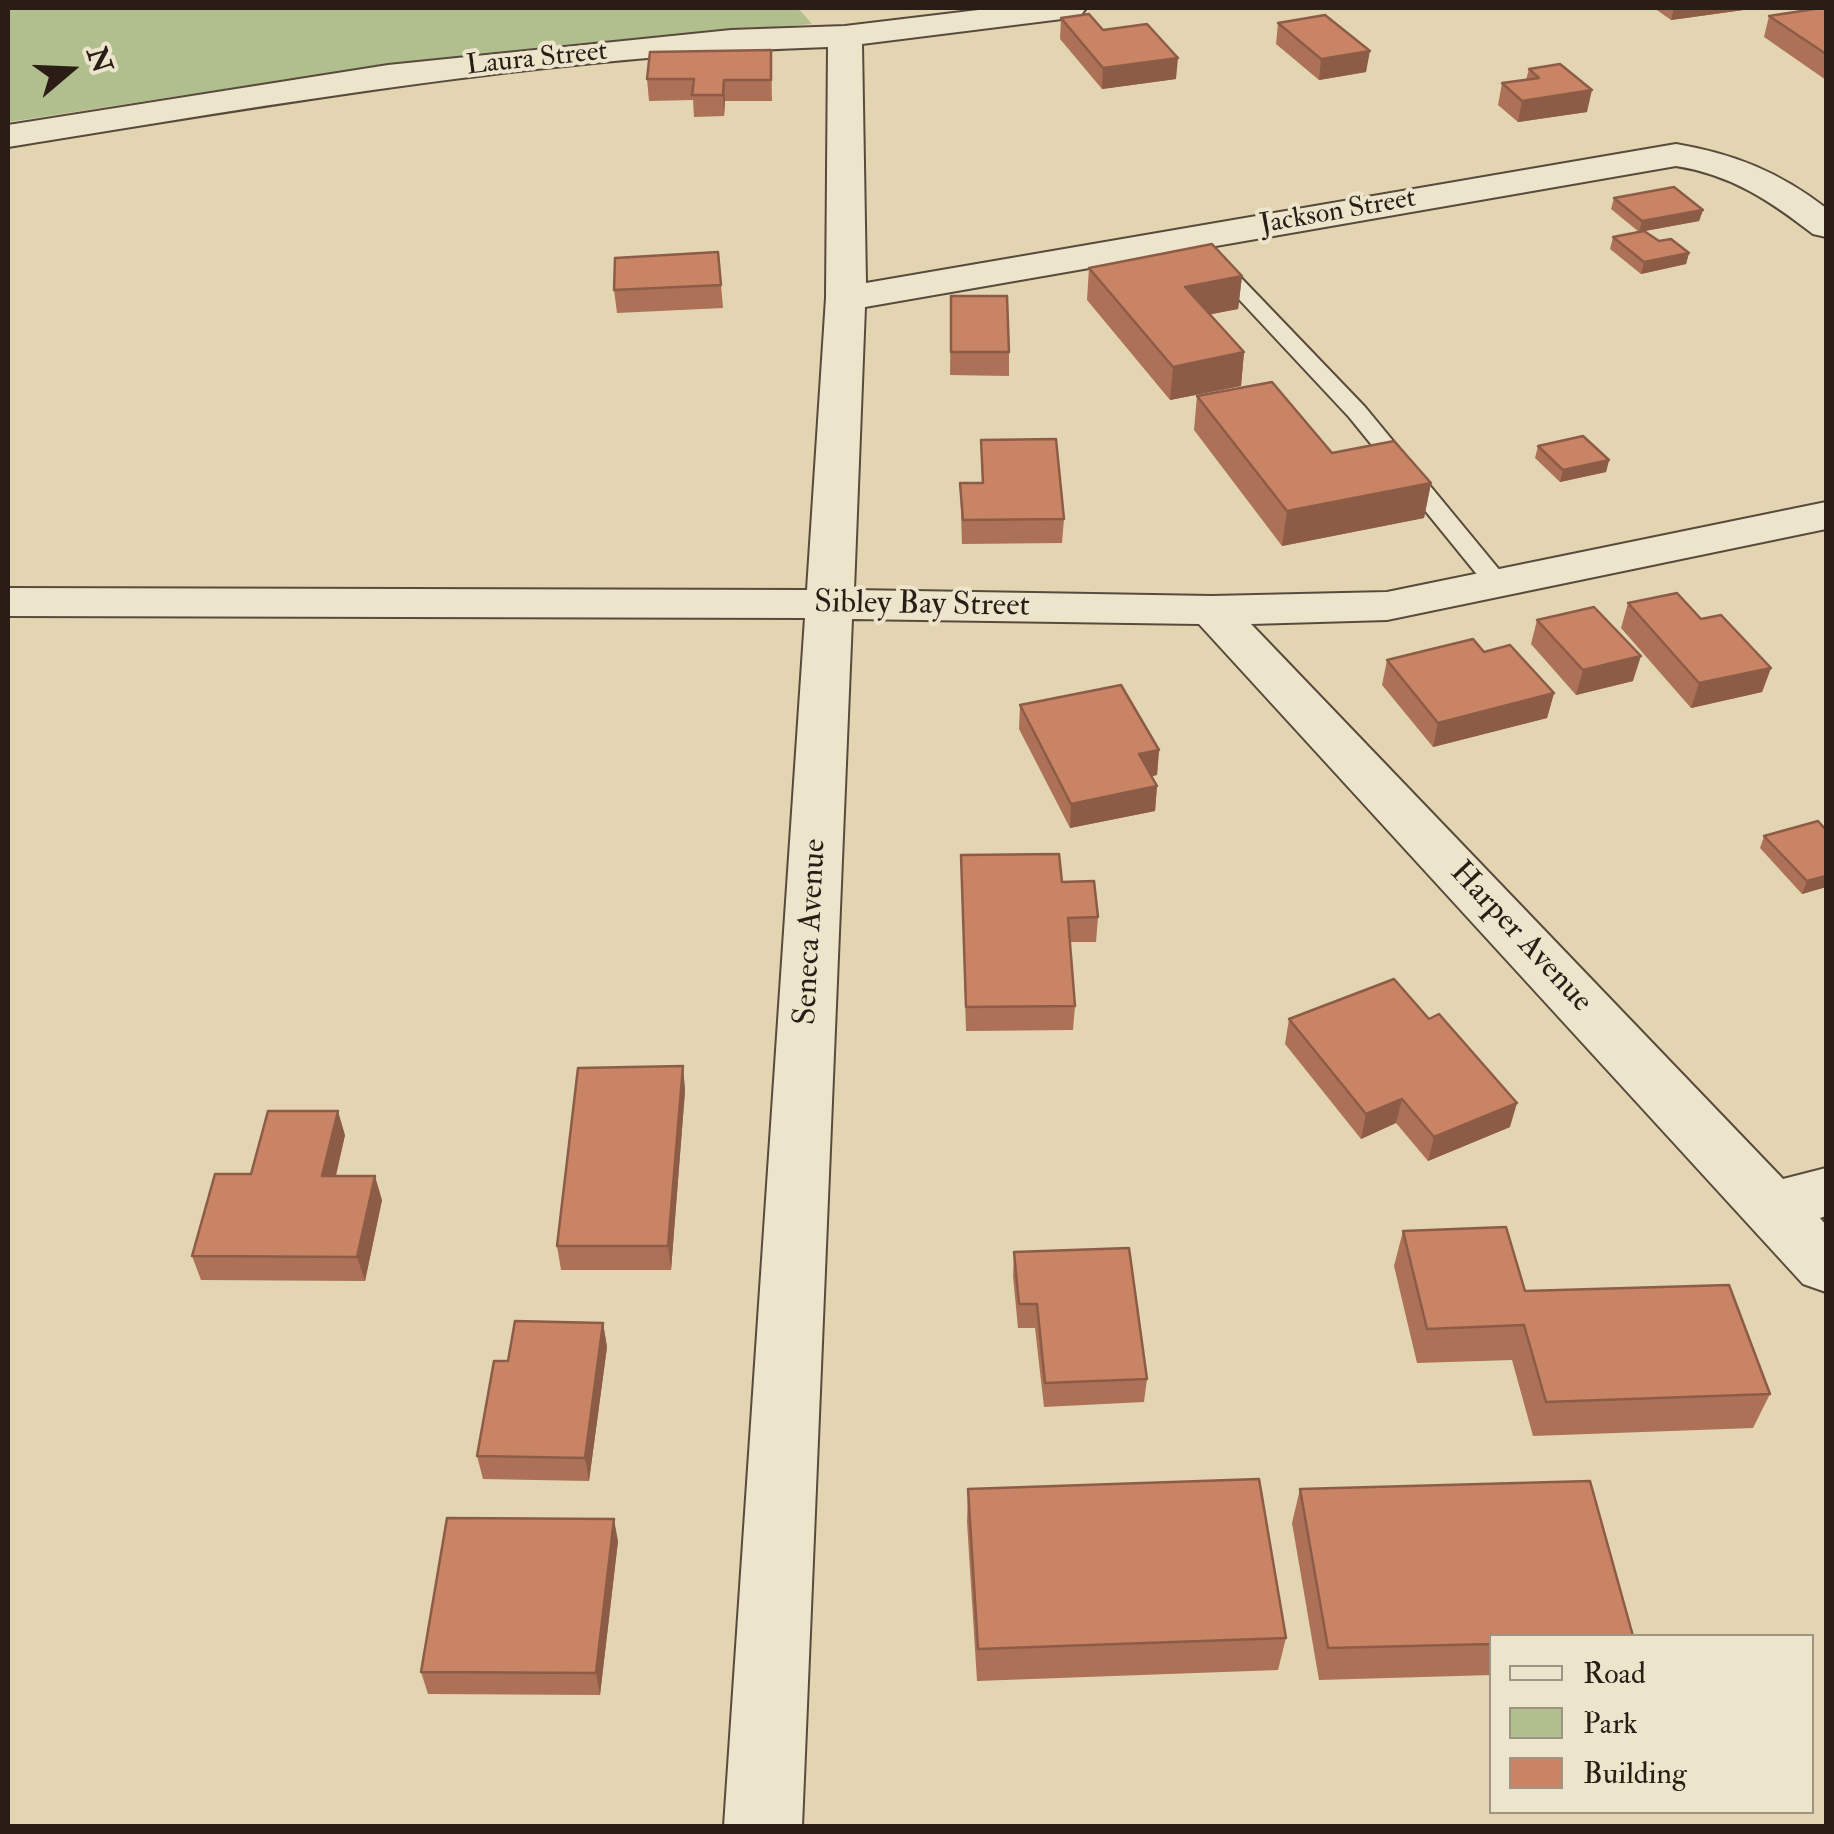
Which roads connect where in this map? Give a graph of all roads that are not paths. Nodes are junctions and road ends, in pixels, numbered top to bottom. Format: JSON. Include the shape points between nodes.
{"nodes":[{"id":1,"x":1070,"y":8,"type":"edge"},
{"id":2,"x":845,"y":36,"type":"junction"},
{"id":3,"x":22,"y":134,"type":"edge"},
{"id":4,"x":1807,"y":174,"type":"dead end"},
{"id":5,"x":8,"y":176,"type":"edge"},
{"id":6,"x":1768,"y":181,"type":"junction"},
{"id":7,"x":1826,"y":226,"type":"edge"},
{"id":8,"x":1190,"y":238,"type":"junction"},
{"id":9,"x":846,"y":298,"type":"junction"},
{"id":10,"x":1826,"y":516,"type":"edge"},
{"id":11,"x":1498,"y":583,"type":"junction"},
{"id":12,"x":8,"y":602,"type":"edge"},
{"id":13,"x":830,"y":604,"type":"junction"},
{"id":14,"x":1212,"y":610,"type":"junction"},
{"id":15,"x":1799,"y":1200,"type":"edge"},
{"id":16,"x":1826,"y":1266,"type":"edge"},
{"id":17,"x":763,"y":1826,"type":"edge"}],
"edges":[{"from":1,"to":2,"type":"street","name":"Laura Street"},
{"from":2,"to":3,"type":"street","name":"Laura Street","via":[[731,40],[388,76]]},
{"from":2,"to":9,"type":"street","name":"Seneca Avenue"},
{"from":3,"to":5,"type":"street"},
{"from":4,"to":6,"type":"street"},
{"from":6,"to":7,"type":"street","name":"Jackson Street"},
{"from":6,"to":8,"type":"street","name":"Jackson Street","via":[[1727,162],[1676,155]]},
{"from":8,"to":9,"type":"street","name":"Jackson Street"},
{"from":8,"to":11,"type":"lane","via":[[1357,412]]},
{"from":9,"to":13,"type":"street","name":"Seneca Avenue"},
{"from":10,"to":11,"type":"street","name":"Sibley Bay Street"},
{"from":11,"to":14,"type":"street","name":"Sibley Bay Street","via":[[1387,606]]},
{"from":12,"to":13,"type":"street","name":"Sibley Bay Street"},
{"from":13,"to":14,"type":"street","name":"Sibley Bay Street"},
{"from":13,"to":17,"type":"street","name":"Seneca Avenue"},
{"from":14,"to":15,"type":"street","name":"Harper Avenue"},
{"from":15,"to":16,"type":"street","name":"Harper Avenue"}]}
